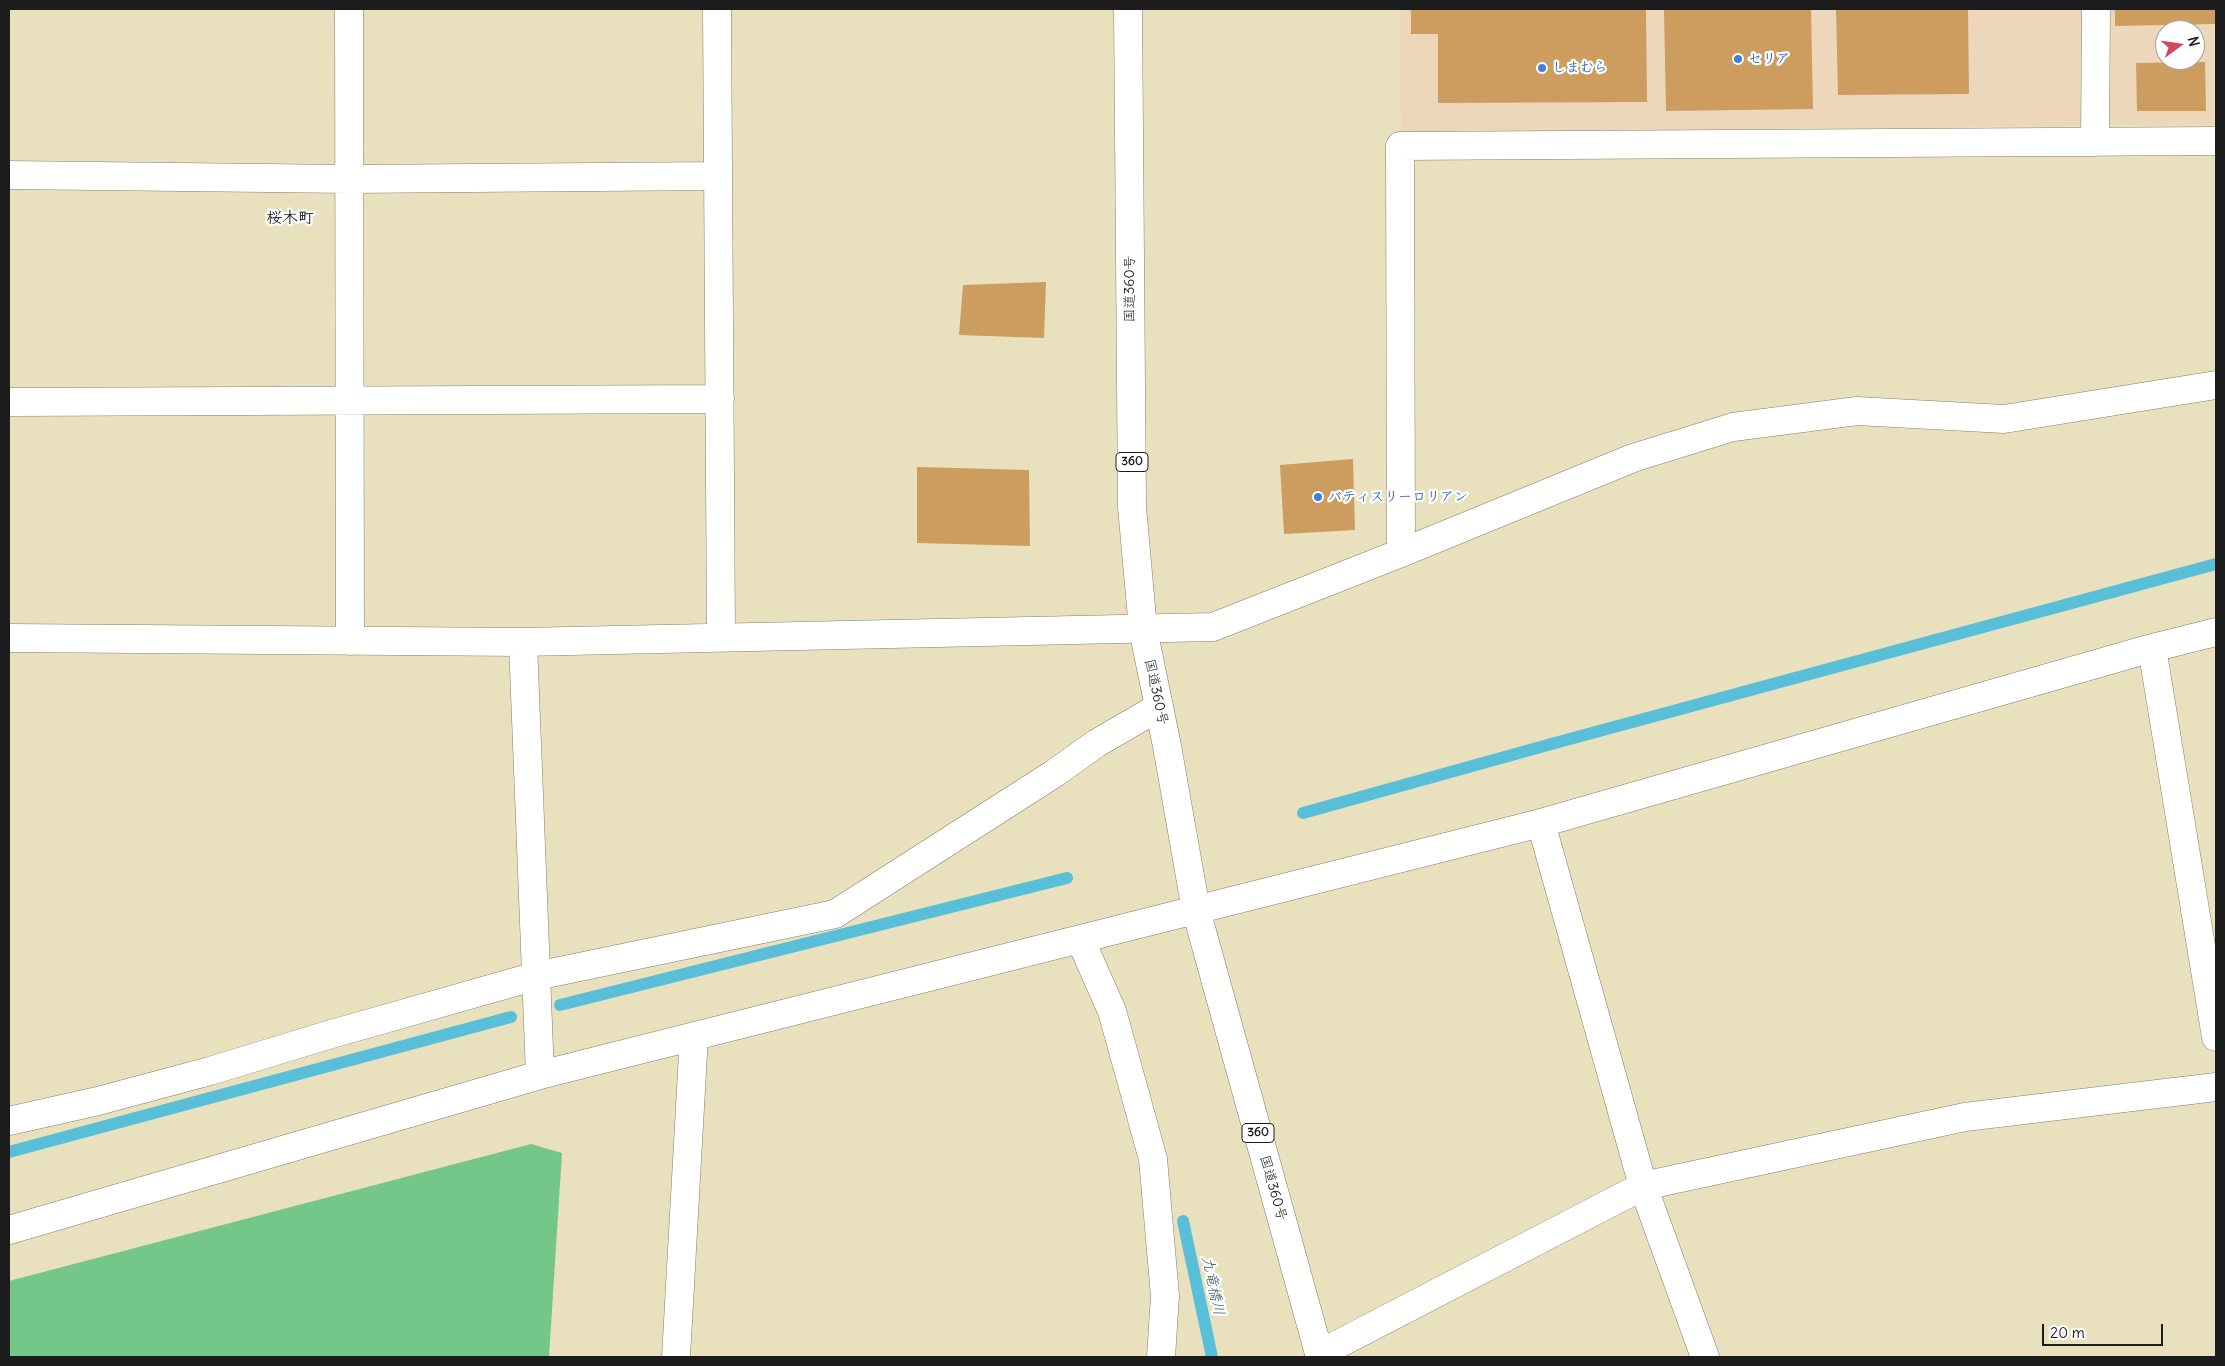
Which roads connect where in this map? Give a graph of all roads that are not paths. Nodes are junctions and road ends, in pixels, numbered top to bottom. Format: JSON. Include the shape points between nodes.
{"nodes":[{"id":1,"x":349,"y":9,"type":"edge"},
{"id":2,"x":717,"y":9,"type":"edge"},
{"id":3,"x":1128,"y":9,"type":"edge"},
{"id":4,"x":2096,"y":9,"type":"edge"},
{"id":5,"x":2216,"y":141,"type":"edge"},
{"id":6,"x":2095,"y":142,"type":"junction"},
{"id":7,"x":9,"y":175,"type":"edge"},
{"id":8,"x":718,"y":176,"type":"junction"},
{"id":9,"x":350,"y":180,"type":"junction"},
{"id":10,"x":2216,"y":385,"type":"edge"},
{"id":11,"x":720,"y":399,"type":"junction"},
{"id":12,"x":350,"y":400,"type":"junction"},
{"id":13,"x":9,"y":402,"type":"edge"},
{"id":14,"x":1401,"y":553,"type":"junction"},
{"id":15,"x":1143,"y":630,"type":"junction"},
{"id":16,"x":2216,"y":632,"type":"edge"},
{"id":17,"x":721,"y":636,"type":"junction"},
{"id":18,"x":9,"y":638,"type":"edge"},
{"id":19,"x":350,"y":641,"type":"junction"},
{"id":20,"x":523,"y":642,"type":"junction"},
{"id":21,"x":2152,"y":648,"type":"junction"},
{"id":22,"x":1159,"y":707,"type":"junction"},
{"id":23,"x":1541,"y":823,"type":"junction"},
{"id":24,"x":1196,"y":910,"type":"junction"},
{"id":25,"x":1080,"y":939,"type":"junction"},
{"id":26,"x":536,"y":976,"type":"junction"},
{"id":27,"x":694,"y":1036,"type":"junction"},
{"id":28,"x":2216,"y":1037,"type":"edge"},
{"id":29,"x":540,"y":1076,"type":"junction"},
{"id":30,"x":2216,"y":1087,"type":"edge"},
{"id":31,"x":9,"y":1121,"type":"edge"},
{"id":32,"x":1643,"y":1186,"type":"junction"},
{"id":33,"x":9,"y":1230,"type":"edge"},
{"id":34,"x":1320,"y":1355,"type":"edge"},
{"id":35,"x":676,"y":1357,"type":"edge"},
{"id":36,"x":1161,"y":1357,"type":"edge"},
{"id":37,"x":1705,"y":1357,"type":"edge"}],
"edges":[{"from":1,"to":9,"type":"main road"},
{"from":2,"to":8,"type":"main road"},
{"from":3,"to":15,"type":"main road","name":"国道360号","number":"360","via":[[1132,507]]},
{"from":4,"to":6,"type":"main road"},
{"from":5,"to":6,"type":"main road"},
{"from":6,"to":14,"type":"main road","via":[[1400,146]]},
{"from":7,"to":9,"type":"main road"},
{"from":8,"to":9,"type":"main road"},
{"from":8,"to":11,"type":"main road"},
{"from":9,"to":12,"type":"main road"},
{"from":10,"to":14,"type":"main road","via":[[2004,419],[1857,412],[1733,427],[1633,458]]},
{"from":11,"to":12,"type":"main road"},
{"from":11,"to":17,"type":"main road"},
{"from":12,"to":13,"type":"main road"},
{"from":12,"to":19,"type":"main road"},
{"from":14,"to":15,"type":"main road","via":[[1213,627]]},
{"from":15,"to":17,"type":"main road"},
{"from":15,"to":22,"type":"main road","name":"国道360号","number":"360"},
{"from":16,"to":21,"type":"main road"},
{"from":17,"to":20,"type":"main road"},
{"from":18,"to":19,"type":"main road"},
{"from":19,"to":20,"type":"main road"},
{"from":20,"to":26,"type":"main road"},
{"from":21,"to":23,"type":"main road"},
{"from":21,"to":28,"type":"main road"},
{"from":22,"to":24,"type":"main road","name":"国道360号","number":"360"},
{"from":22,"to":26,"type":"main road","via":[[1097,742],[1055,773],[835,914]]},
{"from":23,"to":24,"type":"main road"},
{"from":23,"to":32,"type":"main road"},
{"from":24,"to":25,"type":"main road"},
{"from":24,"to":34,"type":"main road","name":"国道360号","number":"360"},
{"from":25,"to":27,"type":"main road"},
{"from":25,"to":36,"type":"main road","via":[[1112,1011],[1153,1159],[1164,1296]]},
{"from":26,"to":29,"type":"main road"},
{"from":26,"to":31,"type":"main road","via":[[210,1071]]},
{"from":27,"to":29,"type":"main road"},
{"from":27,"to":35,"type":"main road"},
{"from":29,"to":33,"type":"main road"},
{"from":30,"to":32,"type":"main road","via":[[1965,1117]]},
{"from":32,"to":34,"type":"main road"},
{"from":32,"to":37,"type":"main road"}]}
